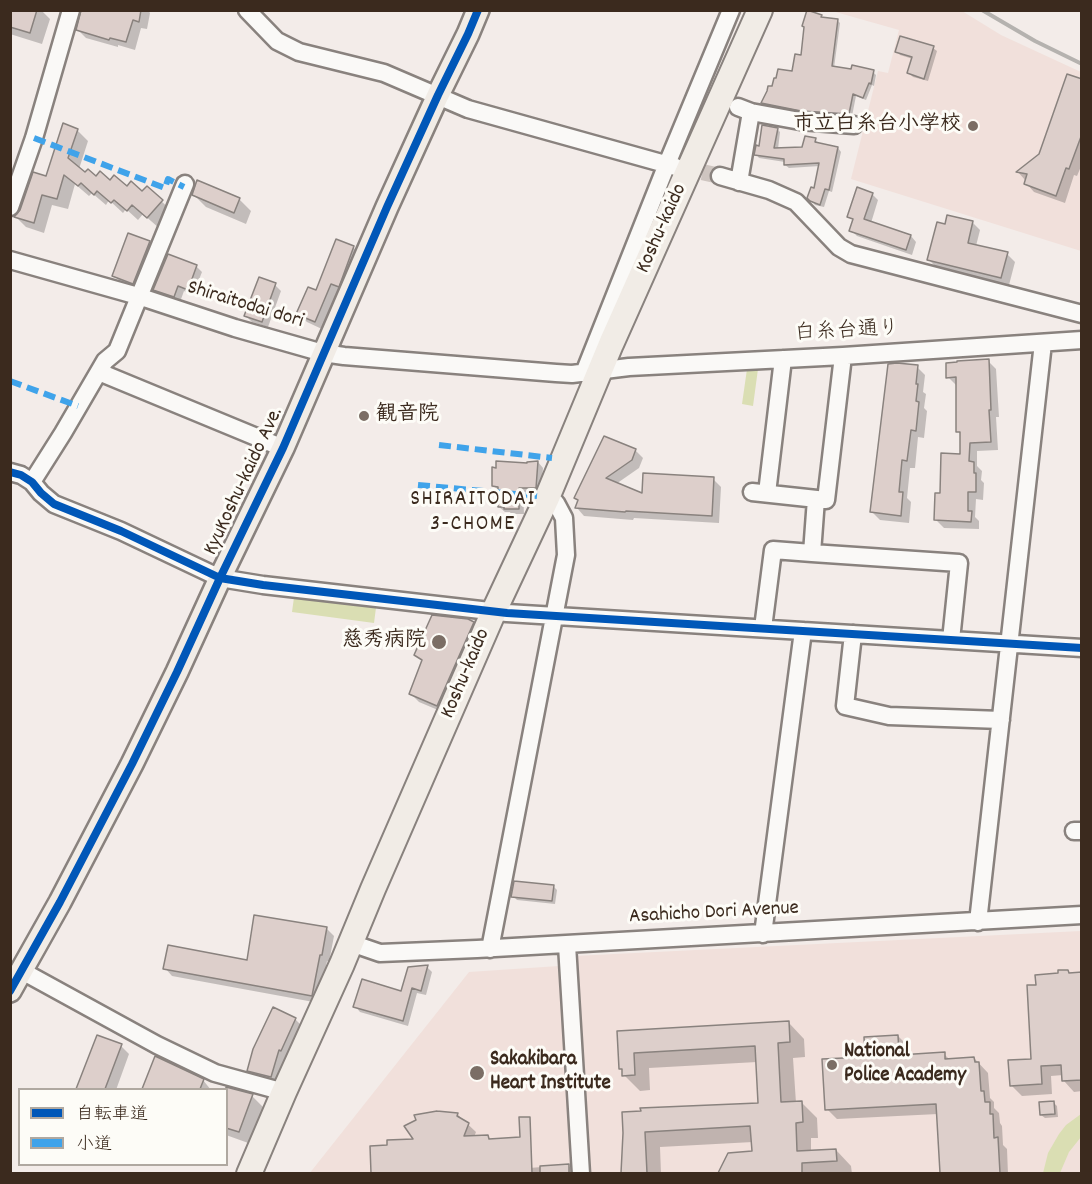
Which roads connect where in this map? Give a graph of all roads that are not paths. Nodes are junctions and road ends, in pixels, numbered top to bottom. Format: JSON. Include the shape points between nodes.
{"nodes":[{"id":1,"x":71,"y":10,"type":"edge"},
{"id":2,"x":478,"y":10,"type":"edge"},
{"id":3,"x":731,"y":10,"type":"edge"},
{"id":4,"x":760,"y":10,"type":"edge"},
{"id":5,"x":771,"y":10,"type":"edge"},
{"id":6,"x":256,"y":14,"type":"edge"},
{"id":7,"x":438,"y":95,"type":"junction"},
{"id":8,"x":854,"y":125,"type":"dead end"},
{"id":9,"x":671,"y":166,"type":"junction"},
{"id":10,"x":720,"y":176,"type":"tunnel mouth"},
{"id":11,"x":740,"y":182,"type":"junction"},
{"id":12,"x":185,"y":184,"type":"dead end"},
{"id":13,"x":10,"y":207,"type":"edge"},
{"id":14,"x":10,"y":260,"type":"edge"},
{"id":15,"x":138,"y":296,"type":"junction"},
{"id":16,"x":1082,"y":314,"type":"edge"},
{"id":17,"x":1082,"y":340,"type":"edge"},
{"id":18,"x":1043,"y":343,"type":"junction"},
{"id":19,"x":323,"y":353,"type":"junction"},
{"id":20,"x":843,"y":356,"type":"junction"},
{"id":21,"x":783,"y":359,"type":"junction"},
{"id":22,"x":600,"y":371,"type":"junction"},
{"id":23,"x":99,"y":372,"type":"junction"},
{"id":24,"x":283,"y":448,"type":"junction"},
{"id":25,"x":10,"y":472,"type":"edge"},
{"id":26,"x":32,"y":482,"type":"junction"},
{"id":27,"x":816,"y":499,"type":"junction"},
{"id":28,"x":560,"y":510,"type":"junction"},
{"id":29,"x":812,"y":553,"type":"junction"},
{"id":30,"x":220,"y":578,"type":"junction"},
{"id":31,"x":501,"y":612,"type":"junction"},
{"id":32,"x":554,"y":615,"type":"junction"},
{"id":33,"x":764,"y":628,"type":"junction"},
{"id":34,"x":802,"y":631,"type":"junction"},
{"id":35,"x":853,"y":634,"type":"junction"},
{"id":36,"x":951,"y":640,"type":"junction"},
{"id":37,"x":1008,"y":644,"type":"junction"},
{"id":38,"x":1082,"y":648,"type":"edge"},
{"id":39,"x":1001,"y":720,"type":"junction"},
{"id":40,"x":1082,"y":915,"type":"edge"},
{"id":41,"x":978,"y":922,"type":"junction"},
{"id":42,"x":763,"y":934,"type":"junction"},
{"id":43,"x":356,"y":945,"type":"junction"},
{"id":44,"x":567,"y":945,"type":"junction"},
{"id":45,"x":490,"y":949,"type":"junction"},
{"id":46,"x":22,"y":970,"type":"junction"},
{"id":47,"x":10,"y":991,"type":"edge"},
{"id":48,"x":284,"y":1092,"type":"junction"},
{"id":49,"x":249,"y":1173,"type":"edge"},
{"id":50,"x":262,"y":1173,"type":"edge"},
{"id":51,"x":581,"y":1173,"type":"edge"}],
"edges":[{"from":1,"to":13,"type":"street"},
{"from":2,"to":7,"type":"main road","name":"KyuKoshu-kaido Ave."},
{"from":3,"to":9,"type":"street","via":[[704,93]]},
{"from":4,"to":22,"type":"highway","name":"Koshu-kaido"},
{"from":5,"to":22,"type":"highway","name":"Koshu-kaido"},
{"from":6,"to":7,"type":"street","via":[[277,41],[299,52],[384,73]]},
{"from":7,"to":9,"type":"street","via":[[468,109]]},
{"from":7,"to":19,"type":"main road","name":"KyuKoshu-kaido Ave."},
{"from":8,"to":11,"type":"street","via":[[800,121],[745,110]]},
{"from":9,"to":22,"type":"street"},
{"from":10,"to":11,"type":"street"},
{"from":11,"to":16,"type":"street","via":[[796,202],[839,247],[851,254]]},
{"from":12,"to":15,"type":"street"},
{"from":14,"to":15,"type":"street","name":"Shiraitodai dori"},
{"from":15,"to":19,"type":"street","name":"Shiraitodai dori"},
{"from":15,"to":23,"type":"street","via":[[117,351]]},
{"from":17,"to":18,"type":"street","name":"白糸台通り"},
{"from":18,"to":20,"type":"street","name":"白糸台通り"},
{"from":18,"to":37,"type":"street"},
{"from":19,"to":22,"type":"street","name":"Shiraitodai dori","via":[[556,373]]},
{"from":19,"to":24,"type":"main road","name":"KyuKoshu-kaido Ave."},
{"from":20,"to":21,"type":"street","name":"白糸台通り"},
{"from":20,"to":27,"type":"street","via":[[826,500]]},
{"from":21,"to":22,"type":"street","name":"白糸台通り"},
{"from":21,"to":27,"type":"street","via":[[760,492]]},
{"from":22,"to":28,"type":"highway","name":"Koshu-kaido"},
{"from":22,"to":31,"type":"highway","name":"Koshu-kaido"},
{"from":23,"to":24,"type":"street"},
{"from":23,"to":26,"type":"street"},
{"from":24,"to":30,"type":"main road","name":"KyuKoshu-kaido Ave."},
{"from":25,"to":26,"type":"street"},
{"from":26,"to":30,"type":"street","via":[[54,504]]},
{"from":27,"to":29,"type":"street"},
{"from":28,"to":31,"type":"highway","name":"Koshu-kaido"},
{"from":28,"to":32,"type":"street","via":[[566,555]]},
{"from":29,"to":33,"type":"street","via":[[773,550]]},
{"from":29,"to":36,"type":"street","via":[[959,563]]},
{"from":30,"to":31,"type":"street"},
{"from":30,"to":46,"type":"main road","name":"KyuKoshu-kaido Ave.","via":[[132,764]]},
{"from":31,"to":32,"type":"street"},
{"from":31,"to":43,"type":"highway","name":"Koshu-kaido"},
{"from":32,"to":33,"type":"street"},
{"from":32,"to":45,"type":"street"},
{"from":33,"to":34,"type":"street"},
{"from":34,"to":35,"type":"street"},
{"from":34,"to":42,"type":"street"},
{"from":35,"to":36,"type":"street"},
{"from":35,"to":39,"type":"street","via":[[845,706],[889,716]]},
{"from":36,"to":37,"type":"street"},
{"from":37,"to":38,"type":"street"},
{"from":37,"to":39,"type":"street"},
{"from":39,"to":41,"type":"street"},
{"from":40,"to":41,"type":"street","name":"Asahicho Dori Avenue"},
{"from":41,"to":42,"type":"street","name":"Asahicho Dori Avenue"},
{"from":42,"to":44,"type":"street","name":"Asahicho Dori Avenue"},
{"from":43,"to":45,"type":"street","name":"Asahicho Dori Avenue","via":[[380,953]]},
{"from":43,"to":48,"type":"highway","name":"Koshu-kaido"},
{"from":43,"to":50,"type":"highway","name":"Koshu-kaido"},
{"from":44,"to":45,"type":"street","name":"Asahicho Dori Avenue"},
{"from":44,"to":51,"type":"street"},
{"from":46,"to":47,"type":"main road","name":"KyuKoshu-kaido Ave."},
{"from":46,"to":48,"type":"street","via":[[215,1073]]},
{"from":48,"to":49,"type":"highway","name":"Koshu-kaido"}]}
